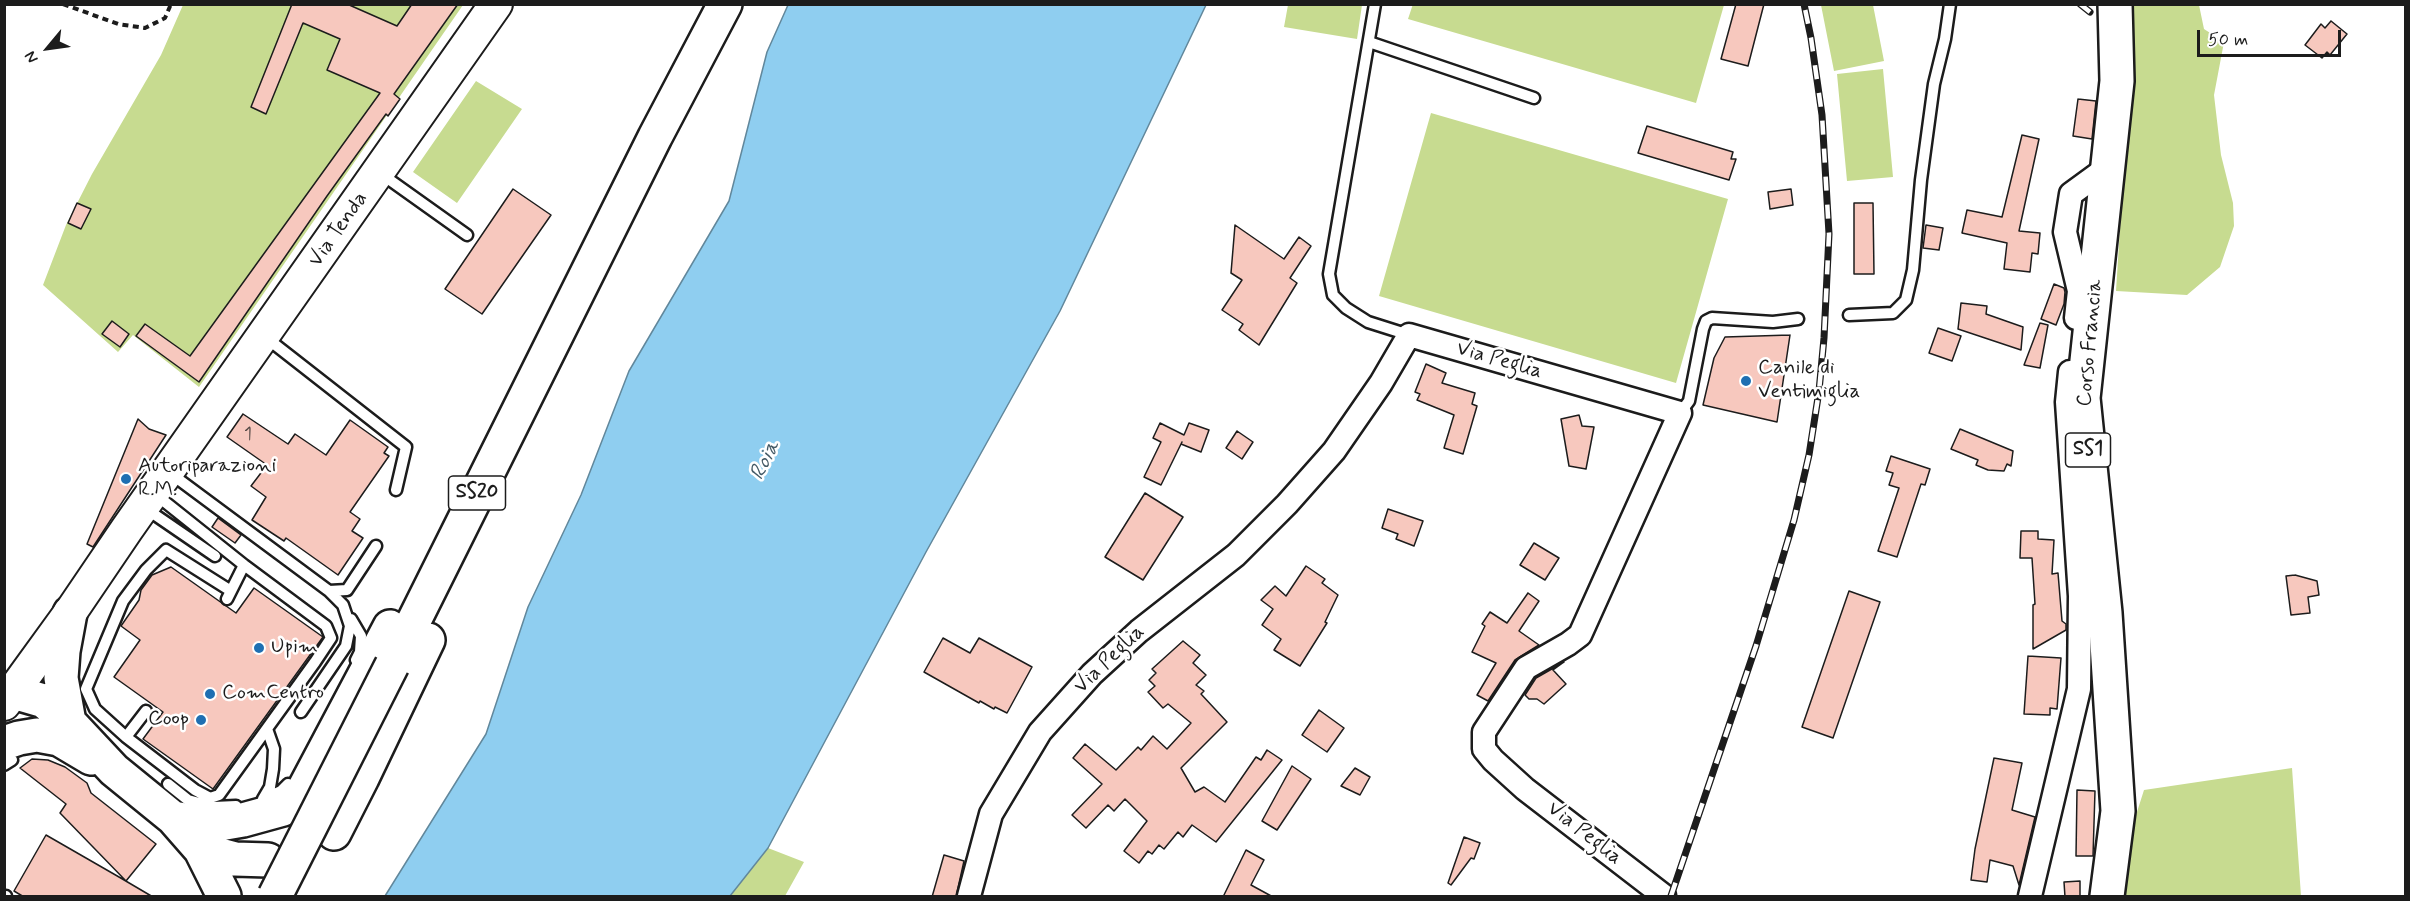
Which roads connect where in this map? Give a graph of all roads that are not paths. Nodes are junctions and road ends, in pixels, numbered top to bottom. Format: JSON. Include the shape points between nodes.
{"nodes":[{"id":1,"x":496,"y":4,"type":"edge"},
{"id":2,"x":725,"y":4,"type":"edge"},
{"id":3,"x":1375,"y":4,"type":"edge"},
{"id":4,"x":1950,"y":4,"type":"edge"},
{"id":5,"x":2115,"y":4,"type":"edge"},
{"id":6,"x":1369,"y":42,"type":"junction"},
{"id":7,"x":1534,"y":98,"type":"dead end"},
{"id":8,"x":2108,"y":167,"type":"junction"},
{"id":9,"x":380,"y":173,"type":"junction"},
{"id":10,"x":467,"y":235,"type":"dead end"},
{"id":11,"x":1850,"y":315,"type":"dead end"},
{"id":12,"x":1798,"y":319,"type":"dead end"},
{"id":13,"x":562,"y":321,"type":"junction"},
{"id":14,"x":1409,"y":335,"type":"junction"},
{"id":15,"x":264,"y":336,"type":"junction"},
{"id":16,"x":1680,"y":413,"type":"junction"},
{"id":17,"x":161,"y":481,"type":"junction"},
{"id":18,"x":396,"y":490,"type":"dead end"},
{"id":19,"x":376,"y":546,"type":"dead end"},
{"id":20,"x":215,"y":556,"type":"dead end"},
{"id":21,"x":244,"y":565,"type":"junction"},
{"id":22,"x":329,"y":591,"type":"junction"},
{"id":23,"x":343,"y":605,"type":"junction"},
{"id":24,"x":70,"y":613,"type":"junction"},
{"id":25,"x":352,"y":669,"type":"dead end"},
{"id":26,"x":9,"y":698,"type":"edge"},
{"id":27,"x":146,"y":711,"type":"dead end"},
{"id":28,"x":301,"y":712,"type":"dead end"},
{"id":29,"x":326,"y":722,"type":"dead end"},
{"id":30,"x":267,"y":729,"type":"junction"},
{"id":31,"x":64,"y":731,"type":"junction"},
{"id":32,"x":126,"y":737,"type":"junction"},
{"id":33,"x":7,"y":756,"type":"edge"},
{"id":34,"x":168,"y":784,"type":"dead end"},
{"id":35,"x":255,"y":801,"type":"junction"},
{"id":36,"x":173,"y":818,"type":"junction"},
{"id":37,"x":334,"y":833,"type":"dead end"},
{"id":38,"x":201,"y":850,"type":"junction"},
{"id":39,"x":268,"y":860,"type":"dead end"},
{"id":40,"x":224,"y":897,"type":"edge"},
{"id":41,"x":275,"y":897,"type":"edge"},
{"id":42,"x":969,"y":897,"type":"edge"},
{"id":43,"x":1664,"y":897,"type":"edge"},
{"id":44,"x":2030,"y":897,"type":"edge"},
{"id":45,"x":2107,"y":897,"type":"edge"}],
"edges":[{"from":1,"to":9,"type":"main road","name":"Via Tenda"},
{"from":2,"to":13,"type":"main road","number":"SS20"},
{"from":3,"to":6,"type":"lane"},
{"from":4,"to":11,"type":"lane","via":[[1934,84],[1913,270],[1906,300],[1893,313]]},
{"from":5,"to":8,"type":"main road","name":"Corso Francia","number":"SS1","via":[[2117,81]]},
{"from":6,"to":7,"type":"lane"},
{"from":6,"to":14,"type":"lane","via":[[1329,274],[1333,295],[1346,308],[1368,322]]},
{"from":8,"to":44,"type":"street","via":[[2071,194],[2065,232],[2079,291],[2067,402],[2080,596],[2079,689]]},
{"from":8,"to":45,"type":"main road","name":"Corso Francia","number":"SS1","via":[[2083,398],[2118,812]]},
{"from":9,"to":10,"type":"lane"},
{"from":9,"to":15,"type":"main road","name":"Via Tenda"},
{"from":12,"to":16,"type":"lane","via":[[1706,321],[1689,401]]},
{"from":13,"to":36,"type":"main road","via":[[510,390],[301,795],[283,809],[243,820],[214,825]]},
{"from":13,"to":37,"type":"main road","via":[[531,421]]},
{"from":13,"to":41,"type":"main road","number":"SS20","bridge":true},
{"from":14,"to":16,"type":"street","name":"Via Peglia"},
{"from":14,"to":42,"type":"street","name":"Via Peglia","via":[[1334,451],[1287,504],[1236,555],[1139,631],[1092,674],[1040,732],[991,814]]},
{"from":15,"to":17,"type":"main road","name":"Via Tenda"},
{"from":15,"to":18,"type":"lane","via":[[406,447]]},
{"from":16,"to":43,"type":"street","name":"Via Peglia","via":[[1580,635],[1526,668],[1484,732],[1484,749],[1493,760]]},
{"from":17,"to":20,"type":"lane"},
{"from":17,"to":21,"type":"lane"},
{"from":17,"to":22,"type":"lane"},
{"from":17,"to":24,"type":"main road","name":"Via Tenda"},
{"from":19,"to":22,"type":"lane","via":[[346,590]]},
{"from":21,"to":30,"type":"lane","via":[[326,626],[331,638]]},
{"from":21,"to":32,"type":"lane","via":[[229,595],[166,550],[123,601],[86,688],[95,709]]},
{"from":22,"to":23,"type":"lane"},
{"from":23,"to":25,"type":"lane","via":[[361,636],[360,652]]},
{"from":23,"to":28,"type":"lane","via":[[350,626],[346,646]]},
{"from":24,"to":26,"type":"main road","name":"Via Tenda"},
{"from":24,"to":31,"type":"main road","via":[[61,678]]},
{"from":26,"to":31,"type":"main road","via":[[30,716]]},
{"from":27,"to":32,"type":"lane"},
{"from":29,"to":35,"type":"lane","via":[[300,772],[281,791]]},
{"from":30,"to":32,"type":"lane","via":[[219,795],[210,798]]},
{"from":30,"to":35,"type":"lane","via":[[274,748],[270,787]]},
{"from":31,"to":33,"type":"main road","via":[[19,738]]},
{"from":31,"to":36,"type":"main road"},
{"from":34,"to":35,"type":"lane","via":[[188,800],[214,807]]},
{"from":36,"to":38,"type":"main road"},
{"from":38,"to":39,"type":"main road","via":[[235,859]]},
{"from":38,"to":40,"type":"main road"}]}
